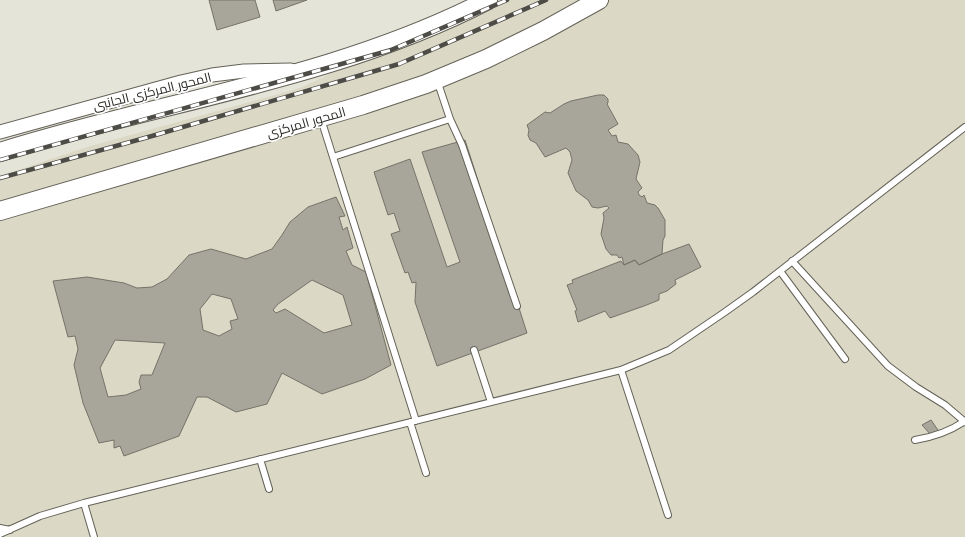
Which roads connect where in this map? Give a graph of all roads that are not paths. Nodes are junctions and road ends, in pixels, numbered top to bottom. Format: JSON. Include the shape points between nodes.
{"nodes":[{"id":1,"x":488,"y":0,"type":"edge"},
{"id":2,"x":598,"y":0,"type":"edge"},
{"id":3,"x":307,"y":70,"type":"junction"},
{"id":4,"x":437,"y":80,"type":"junction"},
{"id":5,"x":320,"y":118,"type":"junction"},
{"id":6,"x":450,"y":119,"type":"junction"},
{"id":7,"x":965,"y":127,"type":"edge"},
{"id":8,"x":0,"y":132,"type":"edge"},
{"id":9,"x":0,"y":152,"type":"edge"},
{"id":10,"x":333,"y":157,"type":"junction"},
{"id":11,"x":0,"y":211,"type":"edge"},
{"id":12,"x":792,"y":261,"type":"junction"},
{"id":13,"x":780,"y":270,"type":"junction"},
{"id":14,"x":517,"y":306,"type":"dead end"},
{"id":15,"x":474,"y":350,"type":"dead end"},
{"id":16,"x":845,"y":359,"type":"dead end"},
{"id":17,"x":621,"y":370,"type":"junction"},
{"id":18,"x":491,"y":402,"type":"junction"},
{"id":19,"x":413,"y":422,"type":"junction"},
{"id":20,"x":965,"y":422,"type":"edge"},
{"id":21,"x":915,"y":440,"type":"dead end"},
{"id":22,"x":260,"y":459,"type":"junction"},
{"id":23,"x":426,"y":473,"type":"dead end"},
{"id":24,"x":269,"y":489,"type":"dead end"},
{"id":25,"x":84,"y":503,"type":"junction"},
{"id":26,"x":668,"y":515,"type":"dead end"},
{"id":27,"x":0,"y":528,"type":"edge"},
{"id":28,"x":10,"y":530,"type":"junction"},
{"id":29,"x":0,"y":534,"type":"edge"},
{"id":30,"x":94,"y":537,"type":"edge"}],
"edges":[{"from":1,"to":3,"type":"main road","via":[[410,35]]},
{"from":2,"to":4,"type":"main road","name":"المحور المركزى","via":[[543,32]]},
{"from":3,"to":8,"type":"street","name":"المحور المركزى الجانبى","via":[[244,71],[212,75]]},
{"from":3,"to":9,"type":"main road"},
{"from":4,"to":5,"type":"main road","name":"المحور المركزى"},
{"from":4,"to":6,"type":"lane"},
{"from":5,"to":10,"type":"lane"},
{"from":5,"to":11,"type":"main road","name":"المحور المركزى"},
{"from":6,"to":10,"type":"lane"},
{"from":6,"to":14,"type":"lane","via":[[462,145]]},
{"from":7,"to":12,"type":"lane"},
{"from":10,"to":19,"type":"lane"},
{"from":12,"to":13,"type":"lane"},
{"from":12,"to":20,"type":"lane","via":[[888,366]]},
{"from":13,"to":16,"type":"lane"},
{"from":13,"to":17,"type":"lane","via":[[669,350]]},
{"from":15,"to":18,"type":"lane"},
{"from":17,"to":18,"type":"lane"},
{"from":17,"to":26,"type":"lane"},
{"from":18,"to":19,"type":"lane"},
{"from":19,"to":22,"type":"lane"},
{"from":19,"to":23,"type":"lane"},
{"from":20,"to":21,"type":"lane","via":[[941,434]]},
{"from":22,"to":24,"type":"lane"},
{"from":22,"to":25,"type":"lane"},
{"from":25,"to":28,"type":"lane","via":[[40,516]]},
{"from":25,"to":30,"type":"lane"},
{"from":27,"to":28,"type":"lane"},
{"from":28,"to":29,"type":"lane"}]}
